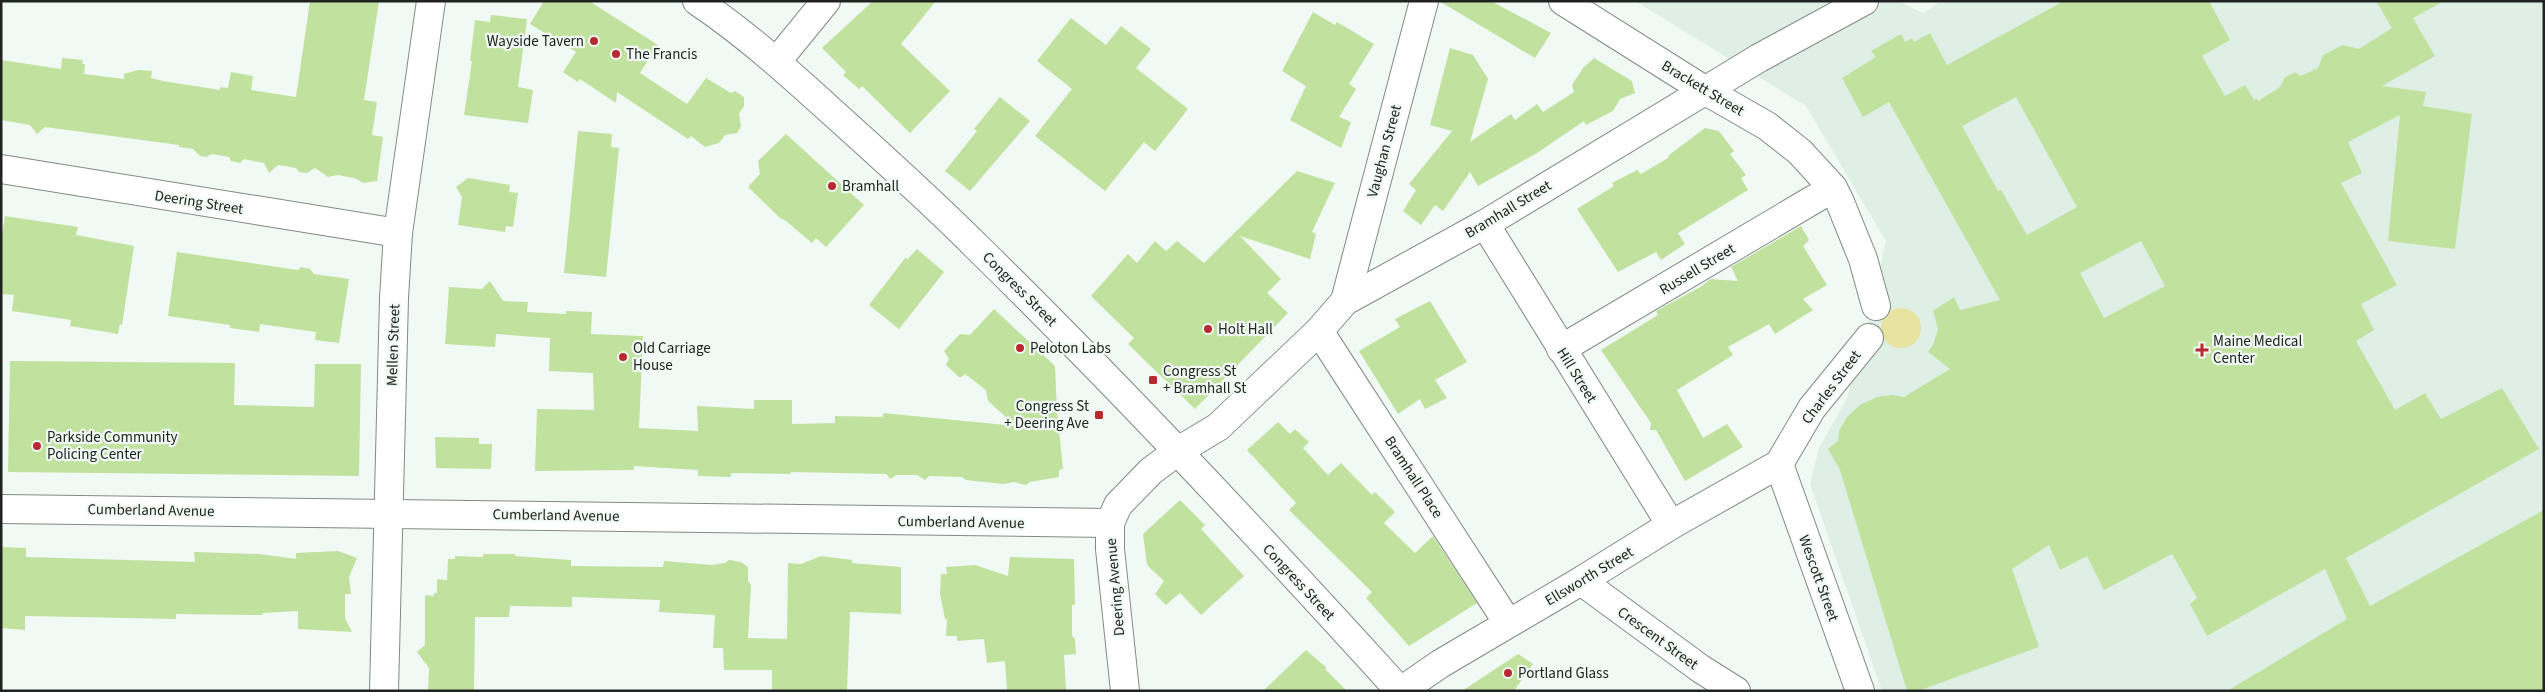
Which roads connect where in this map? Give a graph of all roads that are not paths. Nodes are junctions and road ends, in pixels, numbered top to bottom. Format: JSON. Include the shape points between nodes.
{"nodes":[{"id":1,"x":431,"y":1,"type":"edge"},
{"id":2,"x":697,"y":1,"type":"edge"},
{"id":3,"x":826,"y":1,"type":"edge"},
{"id":4,"x":1424,"y":1,"type":"edge"},
{"id":5,"x":1563,"y":1,"type":"edge"},
{"id":6,"x":1864,"y":1,"type":"edge"},
{"id":7,"x":1826,"y":12,"type":"edge"},
{"id":8,"x":777,"y":61,"type":"junction"},
{"id":9,"x":1706,"y":91,"type":"junction"},
{"id":10,"x":1,"y":169,"type":"edge"},
{"id":11,"x":1833,"y":188,"type":"junction"},
{"id":12,"x":1485,"y":224,"type":"junction"},
{"id":13,"x":398,"y":233,"type":"junction"},
{"id":14,"x":1345,"y":301,"type":"junction"},
{"id":15,"x":1876,"y":306,"type":"dead end"},
{"id":16,"x":1319,"y":331,"type":"junction"},
{"id":17,"x":1869,"y":338,"type":"dead end"},
{"id":18,"x":1561,"y":350,"type":"junction"},
{"id":19,"x":1178,"y":450,"type":"junction"},
{"id":20,"x":1780,"y":464,"type":"junction"},
{"id":21,"x":1,"y":509,"type":"edge"},
{"id":22,"x":389,"y":513,"type":"junction"},
{"id":23,"x":1110,"y":523,"type":"junction"},
{"id":24,"x":1671,"y":525,"type":"junction"},
{"id":25,"x":1581,"y":582,"type":"junction"},
{"id":26,"x":1508,"y":623,"type":"junction"},
{"id":27,"x":384,"y":691,"type":"edge"},
{"id":28,"x":1125,"y":691,"type":"edge"},
{"id":29,"x":1400,"y":691,"type":"edge"},
{"id":30,"x":1736,"y":691,"type":"edge"},
{"id":31,"x":1860,"y":691,"type":"edge"}],
"edges":[{"from":1,"to":13,"type":"street","name":"Mellen Street"},
{"from":2,"to":8,"type":"street","name":"Congress Street"},
{"from":3,"to":8,"type":"street"},
{"from":4,"to":14,"type":"street","name":"Vaughan Street"},
{"from":5,"to":9,"type":"street","name":"Brackett Street"},
{"from":6,"to":7,"type":"street","name":"Bramhall Street"},
{"from":7,"to":9,"type":"street","name":"Bramhall Street"},
{"from":8,"to":19,"type":"street","name":"Congress Street","via":[[923,193]]},
{"from":9,"to":11,"type":"street","name":"Brackett Street","via":[[1767,126],[1800,152]]},
{"from":9,"to":12,"type":"street","name":"Bramhall Street"},
{"from":10,"to":13,"type":"street","name":"Deering Street"},
{"from":11,"to":15,"type":"street","via":[[1863,259]]},
{"from":11,"to":18,"type":"street","name":"Russell Street"},
{"from":12,"to":14,"type":"street","name":"Bramhall Street"},
{"from":12,"to":18,"type":"street","name":"Hill Street"},
{"from":13,"to":22,"type":"street","name":"Mellen Street"},
{"from":14,"to":16,"type":"street","name":"Bramhall Street"},
{"from":16,"to":19,"type":"street","name":"Bramhall Street","via":[[1218,427]]},
{"from":16,"to":26,"type":"street","name":"Bramhall Place"},
{"from":17,"to":20,"type":"street","name":"Charles Street","via":[[1812,408]]},
{"from":18,"to":24,"type":"street","name":"Hill Street"},
{"from":19,"to":23,"type":"street","name":"Deering Avenue","via":[[1151,471],[1118,505]]},
{"from":19,"to":29,"type":"street","name":"Congress Street"},
{"from":20,"to":24,"type":"street","name":"Ellsworth Street"},
{"from":20,"to":31,"type":"street","name":"Wescott Street"},
{"from":21,"to":22,"type":"street","name":"Cumberland Avenue"},
{"from":22,"to":23,"type":"street","name":"Cumberland Avenue"},
{"from":22,"to":27,"type":"street","name":"Mellen Street"},
{"from":23,"to":28,"type":"street","name":"Deering Avenue"},
{"from":24,"to":25,"type":"street","name":"Ellsworth Street"},
{"from":25,"to":26,"type":"street","name":"Ellsworth Street"},
{"from":25,"to":30,"type":"street","name":"Crescent Street","via":[[1701,670]]},
{"from":26,"to":29,"type":"street","name":"Ellsworth Street"}]}
